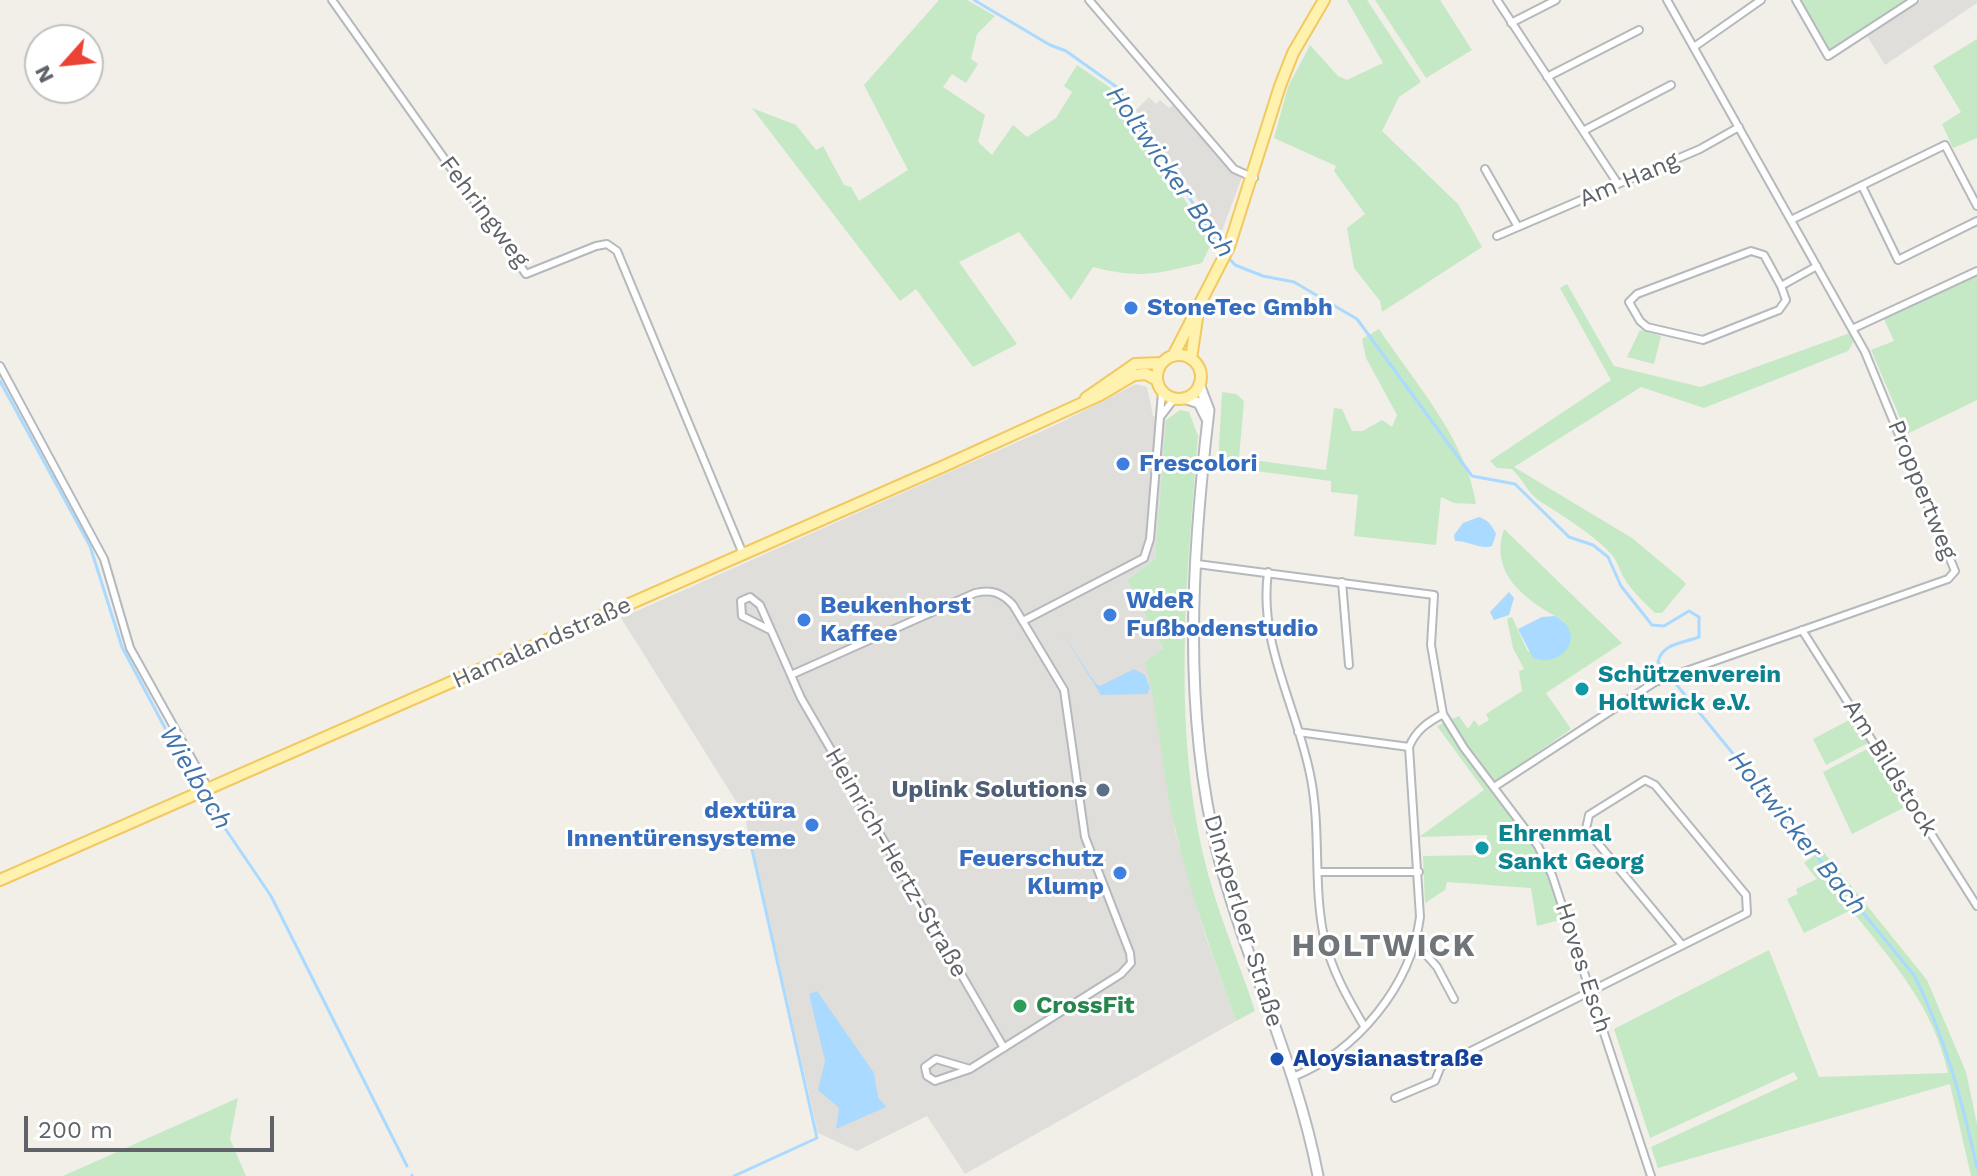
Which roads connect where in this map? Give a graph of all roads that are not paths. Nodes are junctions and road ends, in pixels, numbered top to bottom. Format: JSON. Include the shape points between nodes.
{"nodes":[{"id":1,"x":332,"y":0,"type":"edge"},
{"id":2,"x":1089,"y":0,"type":"edge"},
{"id":3,"x":1324,"y":0,"type":"edge"},
{"id":4,"x":1497,"y":0,"type":"edge"},
{"id":5,"x":1556,"y":0,"type":"edge"},
{"id":6,"x":1667,"y":0,"type":"edge"},
{"id":7,"x":1761,"y":0,"type":"edge"},
{"id":8,"x":1796,"y":0,"type":"edge"},
{"id":9,"x":1914,"y":0,"type":"edge"},
{"id":10,"x":1511,"y":23,"type":"junction"},
{"id":11,"x":1639,"y":30,"type":"dead end"},
{"id":12,"x":1694,"y":47,"type":"junction"},
{"id":13,"x":1547,"y":77,"type":"junction"},
{"id":14,"x":1671,"y":85,"type":"dead end"},
{"id":15,"x":1739,"y":127,"type":"junction"},
{"id":16,"x":1583,"y":131,"type":"junction"},
{"id":17,"x":1485,"y":169,"type":"dead end"},
{"id":18,"x":1254,"y":178,"type":"junction"},
{"id":19,"x":1618,"y":184,"type":"junction"},
{"id":20,"x":1862,"y":186,"type":"junction"},
{"id":21,"x":1977,"y":206,"type":"edge"},
{"id":22,"x":1791,"y":220,"type":"junction"},
{"id":23,"x":1977,"y":221,"type":"edge"},
{"id":24,"x":1518,"y":227,"type":"junction"},
{"id":25,"x":1497,"y":236,"type":"dead end"},
{"id":26,"x":1817,"y":266,"type":"junction"},
{"id":27,"x":1977,"y":271,"type":"edge"},
{"id":28,"x":1781,"y":286,"type":"junction"},
{"id":29,"x":1201,"y":301,"type":"junction"},
{"id":30,"x":1852,"y":329,"type":"junction"},
{"id":31,"x":1173,"y":356,"type":"junction"},
{"id":32,"x":1191,"y":359,"type":"junction"},
{"id":33,"x":1162,"y":363,"type":"junction"},
{"id":34,"x":0,"y":366,"type":"edge"},
{"id":35,"x":1157,"y":380,"type":"junction"},
{"id":36,"x":1199,"y":384,"type":"junction"},
{"id":37,"x":1162,"y":392,"type":"junction"},
{"id":38,"x":1179,"y":399,"type":"junction"},
{"id":39,"x":1081,"y":402,"type":"junction"},
{"id":40,"x":1159,"y":420,"type":"junction"},
{"id":41,"x":1208,"y":423,"type":"junction"},
{"id":42,"x":743,"y":554,"type":"junction"},
{"id":43,"x":1197,"y":564,"type":"junction"},
{"id":44,"x":1268,"y":572,"type":"junction"},
{"id":45,"x":1342,"y":582,"type":"junction"},
{"id":46,"x":1023,"y":621,"type":"junction"},
{"id":47,"x":770,"y":630,"type":"junction"},
{"id":48,"x":1802,"y":630,"type":"junction"},
{"id":49,"x":1349,"y":665,"type":"dead end"},
{"id":50,"x":791,"y":675,"type":"junction"},
{"id":51,"x":1443,"y":714,"type":"junction"},
{"id":52,"x":1298,"y":732,"type":"junction"},
{"id":53,"x":1409,"y":747,"type":"junction"},
{"id":54,"x":1494,"y":787,"type":"junction"},
{"id":55,"x":208,"y":790,"type":"junction"},
{"id":56,"x":1319,"y":872,"type":"junction"},
{"id":57,"x":1419,"y":872,"type":"junction"},
{"id":58,"x":0,"y":880,"type":"edge"},
{"id":59,"x":1977,"y":906,"type":"edge"},
{"id":60,"x":1416,"y":943,"type":"junction"},
{"id":61,"x":1682,"y":945,"type":"junction"},
{"id":62,"x":1590,"y":991,"type":"junction"},
{"id":63,"x":1454,"y":999,"type":"dead end"},
{"id":64,"x":1364,"y":1026,"type":"junction"},
{"id":65,"x":1004,"y":1048,"type":"junction"},
{"id":66,"x":970,"y":1069,"type":"junction"},
{"id":67,"x":1293,"y":1077,"type":"junction"},
{"id":68,"x":1395,"y":1098,"type":"dead end"},
{"id":69,"x":1318,"y":1176,"type":"edge"},
{"id":70,"x":1651,"y":1176,"type":"edge"}],
"edges":[{"from":1,"to":42,"type":"street","name":"Fehringweg","via":[[526,274],[596,246],[607,244],[617,251]]},
{"from":2,"to":18,"type":"street","via":[[1234,169]]},
{"from":3,"to":18,"type":"main road","via":[[1293,53]]},
{"from":4,"to":10,"type":"street"},
{"from":5,"to":10,"type":"street"},
{"from":6,"to":12,"type":"street","name":"Proppertweg"},
{"from":7,"to":12,"type":"street"},
{"from":8,"to":9,"type":"street","via":[[1828,56]]},
{"from":10,"to":13,"type":"street"},
{"from":11,"to":13,"type":"street"},
{"from":12,"to":15,"type":"street","name":"Proppertweg"},
{"from":13,"to":16,"type":"street"},
{"from":14,"to":16,"type":"street"},
{"from":15,"to":19,"type":"street","name":"Am Hang"},
{"from":15,"to":22,"type":"street","name":"Proppertweg"},
{"from":16,"to":19,"type":"street"},
{"from":17,"to":24,"type":"street"},
{"from":18,"to":29,"type":"main road","via":[[1229,247]]},
{"from":19,"to":24,"type":"street","name":"Am Hang"},
{"from":20,"to":21,"type":"street","via":[[1945,145]]},
{"from":20,"to":22,"type":"street"},
{"from":20,"to":23,"type":"street","via":[[1898,260]]},
{"from":22,"to":26,"type":"street","name":"Proppertweg"},
{"from":24,"to":25,"type":"street","name":"Am Hang"},
{"from":26,"to":28,"type":"street"},
{"from":26,"to":30,"type":"street","name":"Proppertweg"},
{"from":27,"to":30,"type":"street"},
{"from":28,"to":28,"type":"street","via":[[1756,250],[1637,294],[1629,302],[1647,327],[1703,340],[1779,310],[1786,300]]},
{"from":29,"to":31,"type":"main road"},
{"from":29,"to":32,"type":"main road"},
{"from":30,"to":48,"type":"street","name":"Proppertweg","via":[[1955,571],[1948,579]]},
{"from":31,"to":32,"type":"main road"},
{"from":31,"to":33,"type":"main road"},
{"from":32,"to":36,"type":"main road"},
{"from":33,"to":35,"type":"main road"},
{"from":33,"to":39,"type":"main road","name":"Hamalandstraße","via":[[1135,364]]},
{"from":34,"to":55,"type":"street","via":[[104,559],[130,648]]},
{"from":35,"to":37,"type":"main road"},
{"from":35,"to":39,"type":"main road","name":"Hamalandstraße","via":[[1134,375]]},
{"from":36,"to":38,"type":"main road"},
{"from":36,"to":41,"type":"main road","name":"Dinxperloer Straße"},
{"from":37,"to":38,"type":"main road"},
{"from":37,"to":40,"type":"street"},
{"from":38,"to":40,"type":"street"},
{"from":38,"to":41,"type":"main road","via":[[1199,403]]},
{"from":39,"to":42,"type":"main road","name":"Hamalandstraße"},
{"from":40,"to":46,"type":"street","via":[[1144,558]]},
{"from":41,"to":43,"type":"main road","name":"Dinxperloer Straße"},
{"from":42,"to":55,"type":"main road","name":"Hamalandstraße"},
{"from":43,"to":44,"type":"street","name":"Hoves Esch"},
{"from":43,"to":67,"type":"main road","name":"Dinxperloer Straße","via":[[1195,699],[1205,796],[1240,925]]},
{"from":44,"to":45,"type":"street","name":"Hoves Esch"},
{"from":44,"to":52,"type":"street","via":[[1263,604],[1269,638]]},
{"from":45,"to":49,"type":"street"},
{"from":45,"to":51,"type":"street","name":"Hoves Esch","via":[[1434,595],[1431,645]]},
{"from":46,"to":50,"type":"street","via":[[1005,597],[975,593]]},
{"from":46,"to":65,"type":"street","via":[[1064,690],[1085,837],[1130,953],[1129,967]]},
{"from":47,"to":47,"type":"street","name":"Heinrich-Hertz-Straße","via":[[755,601],[741,601],[742,616]]},
{"from":47,"to":50,"type":"street","name":"Heinrich-Hertz-Straße"},
{"from":48,"to":54,"type":"street","name":"Proppertweg","via":[[1655,682]]},
{"from":48,"to":59,"type":"street","name":"Am Bildstock"},
{"from":50,"to":65,"type":"street","name":"Heinrich-Hertz-Straße"},
{"from":51,"to":53,"type":"street","via":[[1414,736]]},
{"from":51,"to":54,"type":"street","name":"Hoves Esch"},
{"from":52,"to":53,"type":"street"},
{"from":52,"to":56,"type":"street","via":[[1316,805]]},
{"from":53,"to":57,"type":"street"},
{"from":54,"to":62,"type":"street","name":"Hoves Esch","via":[[1538,846],[1552,875]]},
{"from":55,"to":58,"type":"main road","name":"Hamalandstraße"},
{"from":56,"to":57,"type":"street"},
{"from":56,"to":64,"type":"street","via":[[1331,962]]},
{"from":57,"to":60,"type":"street"},
{"from":60,"to":63,"type":"street"},
{"from":60,"to":64,"type":"street","via":[[1386,1003]]},
{"from":61,"to":61,"type":"street","via":[[1586,829],[1589,815],[1639,783],[1650,781],[1746,895],[1747,913]]},
{"from":61,"to":62,"type":"street"},
{"from":62,"to":68,"type":"street","via":[[1441,1066],[1435,1081]]},
{"from":62,"to":70,"type":"street","name":"Hoves Esch"},
{"from":64,"to":67,"type":"street","via":[[1314,1068]]},
{"from":65,"to":66,"type":"street"},
{"from":66,"to":66,"type":"street","via":[[936,1059],[925,1067],[935,1081]]},
{"from":67,"to":69,"type":"main road","name":"Dinxperloer Straße"}]}
